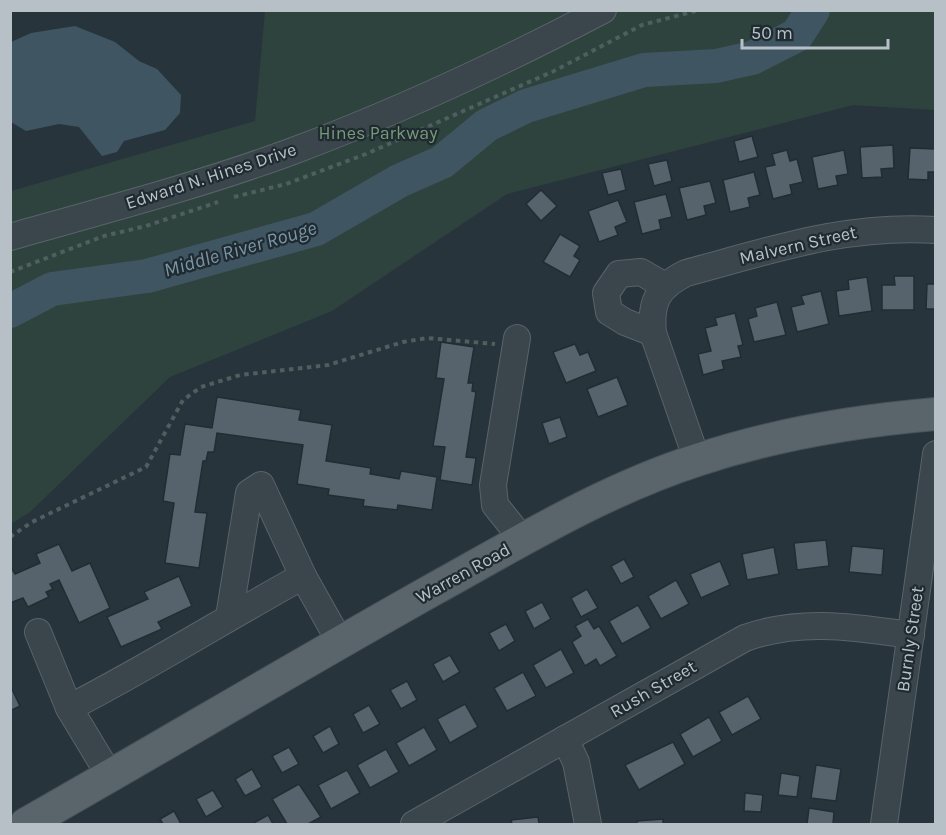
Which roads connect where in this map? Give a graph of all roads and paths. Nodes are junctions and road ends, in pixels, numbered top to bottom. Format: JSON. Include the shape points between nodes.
{"nodes":[{"id":1,"x":603,"y":10,"type":"edge"},
{"id":2,"x":936,"y":230,"type":"edge"},
{"id":3,"x":10,"y":237,"type":"edge"},
{"id":4,"x":665,"y":286,"type":"junction"},
{"id":5,"x":653,"y":333,"type":"junction"},
{"id":6,"x":517,"y":342,"type":"joint"},
{"id":7,"x":936,"y":414,"type":"edge"},
{"id":8,"x":936,"y":454,"type":"edge"},
{"id":9,"x":697,"y":460,"type":"junction"},
{"id":10,"x":10,"y":537,"type":"edge"},
{"id":11,"x":523,"y":540,"type":"junction"},
{"id":12,"x":303,"y":576,"type":"junction"},
{"id":13,"x":229,"y":617,"type":"junction"},
{"id":14,"x":38,"y":632,"type":"dead end"},
{"id":15,"x":911,"y":635,"type":"junction"},
{"id":16,"x":340,"y":642,"type":"junction"},
{"id":17,"x":69,"y":708,"type":"junction"},
{"id":18,"x":565,"y":739,"type":"junction"},
{"id":19,"x":110,"y":776,"type":"junction"},
{"id":20,"x":26,"y":825,"type":"edge"},
{"id":21,"x":414,"y":825,"type":"edge"},
{"id":22,"x":588,"y":825,"type":"edge"},
{"id":23,"x":884,"y":825,"type":"edge"}],
"edges":[{"from":1,"to":3,"type":"street","name":"Edward N. Hines Drive","via":[[469,78],[291,152]]},
{"from":2,"to":4,"type":"street","name":"Malvern Street","via":[[898,227],[822,237],[686,273]]},
{"from":4,"to":5,"type":"street","via":[[651,313]]},
{"from":4,"to":5,"type":"street","via":[[641,272],[619,274],[606,293],[609,312]]},
{"from":5,"to":9,"type":"street"},
{"from":6,"to":10,"type":"path","via":[[427,338],[328,365],[240,375],[201,387],[183,400],[146,467],[32,522]]},
{"from":6,"to":11,"type":"street","via":[[493,485],[495,505]]},
{"from":7,"to":9,"type":"main road","name":"Warren Road","via":[[815,429]]},
{"from":8,"to":15,"type":"street","name":"Burnly Street"},
{"from":9,"to":11,"type":"main road","name":"Warren Road","via":[[619,490]]},
{"from":11,"to":16,"type":"main road","name":"Warren Road"},
{"from":12,"to":13,"type":"street"},
{"from":12,"to":13,"type":"street","via":[[261,485],[249,493]]},
{"from":12,"to":16,"type":"street"},
{"from":13,"to":17,"type":"street","via":[[132,676]]},
{"from":14,"to":17,"type":"street"},
{"from":15,"to":18,"type":"street","name":"Rush Street","via":[[820,624],[763,631],[728,646]]},
{"from":15,"to":23,"type":"street","name":"Burnly Street"},
{"from":16,"to":19,"type":"main road","name":"Warren Road"},
{"from":17,"to":19,"type":"street"},
{"from":18,"to":21,"type":"street","name":"Rush Street"},
{"from":18,"to":22,"type":"street","via":[[576,762]]},
{"from":19,"to":20,"type":"main road","name":"Warren Road"}]}
